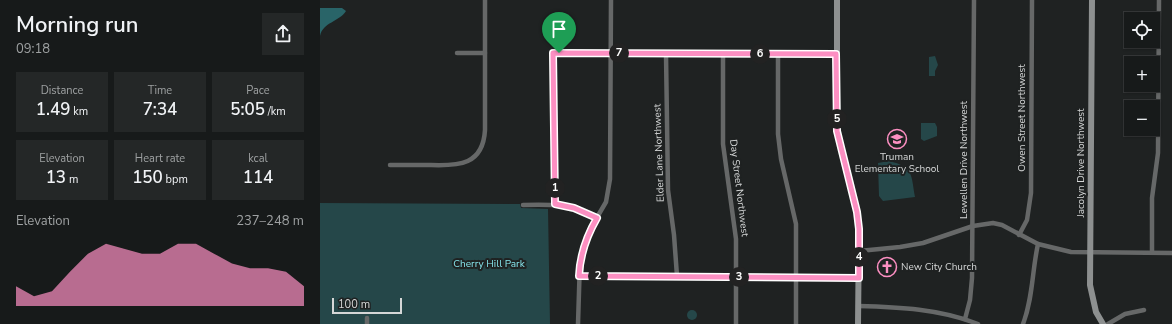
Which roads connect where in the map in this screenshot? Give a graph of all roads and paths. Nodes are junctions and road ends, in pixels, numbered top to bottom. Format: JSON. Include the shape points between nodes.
{"nodes":[{"id":1,"x":485,"y":0,"type":"edge"},
{"id":2,"x":611,"y":0,"type":"edge"},
{"id":3,"x":836,"y":0,"type":"edge"},
{"id":4,"x":974,"y":0,"type":"edge"},
{"id":5,"x":1032,"y":0,"type":"edge"},
{"id":6,"x":1092,"y":0,"type":"edge"},
{"id":7,"x":1158,"y":0,"type":"edge"},
{"id":8,"x":457,"y":53,"type":"dead end"},
{"id":9,"x":485,"y":53,"type":"junction"},
{"id":10,"x":611,"y":53,"type":"junction"},
{"id":11,"x":666,"y":54,"type":"junction"},
{"id":12,"x":723,"y":54,"type":"junction"},
{"id":13,"x":778,"y":54,"type":"junction"},
{"id":14,"x":836,"y":54,"type":"junction"},
{"id":15,"x":390,"y":165,"type":"dead end"},
{"id":16,"x":555,"y":204,"type":"junction"},
{"id":17,"x":523,"y":205,"type":"dead end"},
{"id":18,"x":597,"y":218,"type":"junction"},
{"id":19,"x":973,"y":226,"type":"junction"},
{"id":20,"x":1019,"y":235,"type":"junction"},
{"id":21,"x":1038,"y":244,"type":"junction"},
{"id":22,"x":859,"y":250,"type":"junction"},
{"id":23,"x":1090,"y":252,"type":"junction"},
{"id":24,"x":1152,"y":252,"type":"junction"},
{"id":25,"x":1172,"y":253,"type":"edge"},
{"id":26,"x":579,"y":276,"type":"junction"},
{"id":27,"x":676,"y":276,"type":"junction"},
{"id":28,"x":736,"y":277,"type":"junction"},
{"id":29,"x":796,"y":277,"type":"junction"},
{"id":30,"x":859,"y":278,"type":"junction"},
{"id":31,"x":858,"y":306,"type":"junction"},
{"id":32,"x":1144,"y":310,"type":"dead end"},
{"id":33,"x":367,"y":318,"type":"dead end"},
{"id":34,"x":965,"y":319,"type":"junction"},
{"id":35,"x":366,"y":324,"type":"edge"},
{"id":36,"x":578,"y":324,"type":"edge"},
{"id":37,"x":736,"y":324,"type":"edge"},
{"id":38,"x":796,"y":324,"type":"edge"},
{"id":39,"x":858,"y":324,"type":"edge"},
{"id":40,"x":978,"y":324,"type":"edge"},
{"id":41,"x":1023,"y":324,"type":"edge"},
{"id":42,"x":1103,"y":324,"type":"edge"},
{"id":43,"x":1108,"y":324,"type":"edge"}],
"edges":[{"from":1,"to":9,"type":"street"},
{"from":2,"to":10,"type":"street"},
{"from":3,"to":14,"type":"street"},
{"from":4,"to":19,"type":"street","name":"Lewellen Drive Northwest"},
{"from":5,"to":20,"type":"street","name":"Owen Street Northwest","via":[[1031,193],[1027,220]]},
{"from":6,"to":23,"type":"street","name":"Jacolyn Drive Northwest"},
{"from":7,"to":24,"type":"street","via":[[1158,153],[1152,198]]},
{"from":8,"to":9,"type":"street"},
{"from":9,"to":15,"type":"street","via":[[484,139],[476,156],[468,162],[456,165]]},
{"from":10,"to":11,"type":"street"},
{"from":10,"to":16,"type":"street","via":[[553,53]]},
{"from":10,"to":18,"type":"street","via":[[610,178],[606,202]]},
{"from":11,"to":12,"type":"street"},
{"from":11,"to":27,"type":"street","name":"Elder Lane Northwest","via":[[668,190]]},
{"from":12,"to":13,"type":"street"},
{"from":12,"to":28,"type":"street","name":"Day Street Northwest","via":[[723,144],[736,239]]},
{"from":13,"to":14,"type":"street"},
{"from":13,"to":29,"type":"street","via":[[778,134],[796,224]]},
{"from":14,"to":22,"type":"street","via":[[837,131],[857,212]]},
{"from":16,"to":17,"type":"street"},
{"from":16,"to":18,"type":"street","via":[[574,208]]},
{"from":18,"to":26,"type":"street","via":[[584,243]]},
{"from":19,"to":20,"type":"street","via":[[993,223]]},
{"from":19,"to":22,"type":"street","via":[[923,243],[896,248]]},
{"from":19,"to":34,"type":"street","name":"Lewellen Drive Northwest","via":[[972,288]]},
{"from":20,"to":21,"type":"street"},
{"from":21,"to":23,"type":"street","via":[[1071,252]]},
{"from":21,"to":41,"type":"street","via":[[1032,268],[1030,299]]},
{"from":22,"to":30,"type":"street"},
{"from":23,"to":24,"type":"street"},
{"from":23,"to":42,"type":"street","name":"Jacolyn Drive Northwest","via":[[1091,292],[1096,312]]},
{"from":24,"to":25,"type":"street"},
{"from":26,"to":27,"type":"street"},
{"from":26,"to":36,"type":"street"},
{"from":27,"to":28,"type":"street"},
{"from":28,"to":29,"type":"street"},
{"from":28,"to":37,"type":"street","name":"Day Street Northwest"},
{"from":29,"to":30,"type":"street"},
{"from":29,"to":38,"type":"street"},
{"from":30,"to":31,"type":"street"},
{"from":31,"to":34,"type":"street","via":[[899,307]]},
{"from":31,"to":39,"type":"street"},
{"from":32,"to":43,"type":"street","via":[[1125,314]]},
{"from":33,"to":35,"type":"street"},
{"from":34,"to":40,"type":"street"}]}
